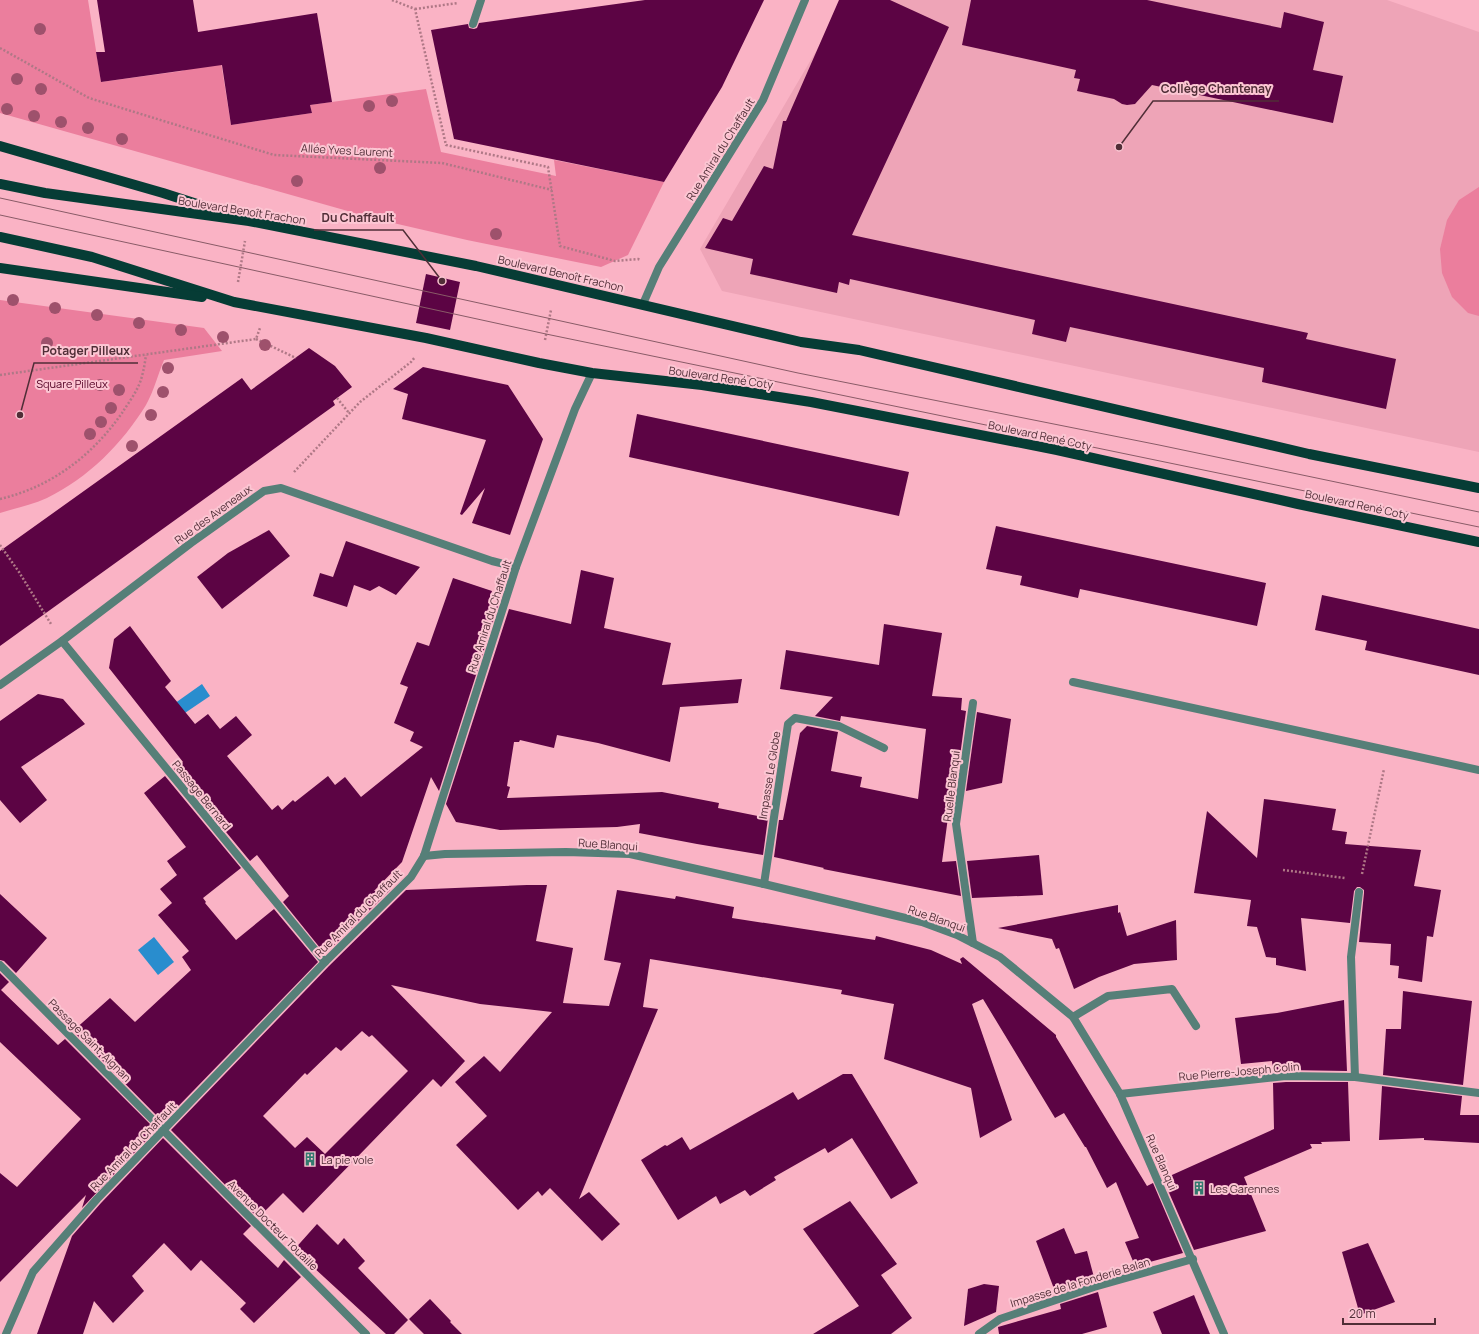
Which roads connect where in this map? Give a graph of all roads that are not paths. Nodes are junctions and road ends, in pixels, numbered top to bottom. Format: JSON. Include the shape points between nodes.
{"nodes":[{"id":1,"x":481,"y":0,"type":"edge"},
{"id":2,"x":805,"y":0,"type":"edge"},
{"id":3,"x":473,"y":24,"type":"dead end"},
{"id":4,"x":0,"y":146,"type":"edge"},
{"id":5,"x":0,"y":184,"type":"edge"},
{"id":6,"x":249,"y":221,"type":"junction"},
{"id":7,"x":0,"y":237,"type":"edge"},
{"id":8,"x":0,"y":268,"type":"edge"},
{"id":9,"x":234,"y":302,"type":"junction"},
{"id":10,"x":643,"y":304,"type":"junction"},
{"id":11,"x":592,"y":373,"type":"junction"},
{"id":12,"x":1479,"y":488,"type":"edge"},
{"id":13,"x":1479,"y":542,"type":"edge"},
{"id":14,"x":516,"y":567,"type":"junction"},
{"id":15,"x":62,"y":641,"type":"junction"},
{"id":16,"x":1073,"y":682,"type":"dead end"},
{"id":17,"x":0,"y":685,"type":"edge"},
{"id":18,"x":973,"y":703,"type":"dead end"},
{"id":19,"x":884,"y":748,"type":"dead end"},
{"id":20,"x":1479,"y":770,"type":"edge"},
{"id":21,"x":424,"y":856,"type":"junction"},
{"id":22,"x":764,"y":884,"type":"junction"},
{"id":23,"x":1359,"y":892,"type":"road end"},
{"id":24,"x":973,"y":943,"type":"junction"},
{"id":25,"x":325,"y":962,"type":"junction"},
{"id":26,"x":0,"y":965,"type":"edge"},
{"id":27,"x":1073,"y":1017,"type":"junction"},
{"id":28,"x":1196,"y":1026,"type":"dead end"},
{"id":29,"x":1355,"y":1077,"type":"junction"},
{"id":30,"x":1479,"y":1093,"type":"edge"},
{"id":31,"x":1120,"y":1094,"type":"junction"},
{"id":32,"x":164,"y":1131,"type":"junction"},
{"id":33,"x":1193,"y":1259,"type":"junction"},
{"id":34,"x":6,"y":1334,"type":"edge"},
{"id":35,"x":366,"y":1334,"type":"edge"},
{"id":36,"x":979,"y":1334,"type":"edge"},
{"id":37,"x":1224,"y":1334,"type":"edge"}],
"edges":[{"from":1,"to":3,"type":"street"},
{"from":2,"to":10,"type":"street","name":"Rue Amiral du Chaffault","via":[[763,100],[659,267]]},
{"from":4,"to":6,"type":"main road","via":[[163,192]]},
{"from":5,"to":6,"type":"main road","name":"Boulevard Benoît Frachon","via":[[45,193]]},
{"from":6,"to":10,"type":"main road","name":"Boulevard Benoît Frachon","via":[[476,266]]},
{"from":7,"to":9,"type":"main road","via":[[92,257]]},
{"from":8,"to":9,"type":"main road"},
{"from":9,"to":11,"type":"main road","via":[[426,338]]},
{"from":10,"to":12,"type":"main road","via":[[801,342],[859,350],[1309,454]]},
{"from":11,"to":13,"type":"main road","name":"Boulevard René Coty","via":[[702,385],[811,402],[1057,450]]},
{"from":11,"to":14,"type":"street","name":"Rue Amiral du Chaffault"},
{"from":14,"to":15,"type":"street","name":"Rue des Aveneaux","via":[[281,488],[264,491]]},
{"from":14,"to":21,"type":"street","name":"Rue Amiral du Chaffault"},
{"from":15,"to":17,"type":"street","name":"Rue des Aveneaux"},
{"from":15,"to":25,"type":"street","name":"Passage Bernard"},
{"from":16,"to":20,"type":"street"},
{"from":18,"to":24,"type":"street","name":"Ruelle Blanqui","via":[[956,824]]},
{"from":19,"to":22,"type":"street","name":"Impasse Le Globe","via":[[839,726],[795,718],[788,724]]},
{"from":21,"to":22,"type":"street","name":"Rue Blanqui","via":[[558,852],[630,854]]},
{"from":21,"to":25,"type":"street","name":"Rue Amiral du Chaffault","via":[[411,877]]},
{"from":22,"to":24,"type":"street","name":"Rue Blanqui","via":[[922,922]]},
{"from":23,"to":29,"type":"street","via":[[1351,957]]},
{"from":24,"to":27,"type":"street","name":"Rue Blanqui","via":[[1000,957]]},
{"from":25,"to":32,"type":"street","name":"Rue Amiral du Chaffault"},
{"from":26,"to":32,"type":"street","name":"Passage Saint-Aignan"},
{"from":27,"to":28,"type":"street","via":[[1108,996],[1172,989]]},
{"from":27,"to":31,"type":"street","name":"Rue Blanqui"},
{"from":29,"to":30,"type":"street","name":"Rue Pierre-Joseph Colin"},
{"from":29,"to":31,"type":"street","name":"Rue Pierre-Joseph Colin","via":[[1286,1076]]},
{"from":31,"to":33,"type":"street","name":"Rue Blanqui"},
{"from":32,"to":34,"type":"street","name":"Rue Amiral du Chaffault","via":[[98,1199],[33,1272]]},
{"from":32,"to":35,"type":"street","name":"Avenue Docteur Touaille"},
{"from":33,"to":36,"type":"street","name":"Impasse de la Fonderie Balan","via":[[1094,1287],[1000,1319]]},
{"from":33,"to":37,"type":"street","name":"Rue Blanqui"}]}
